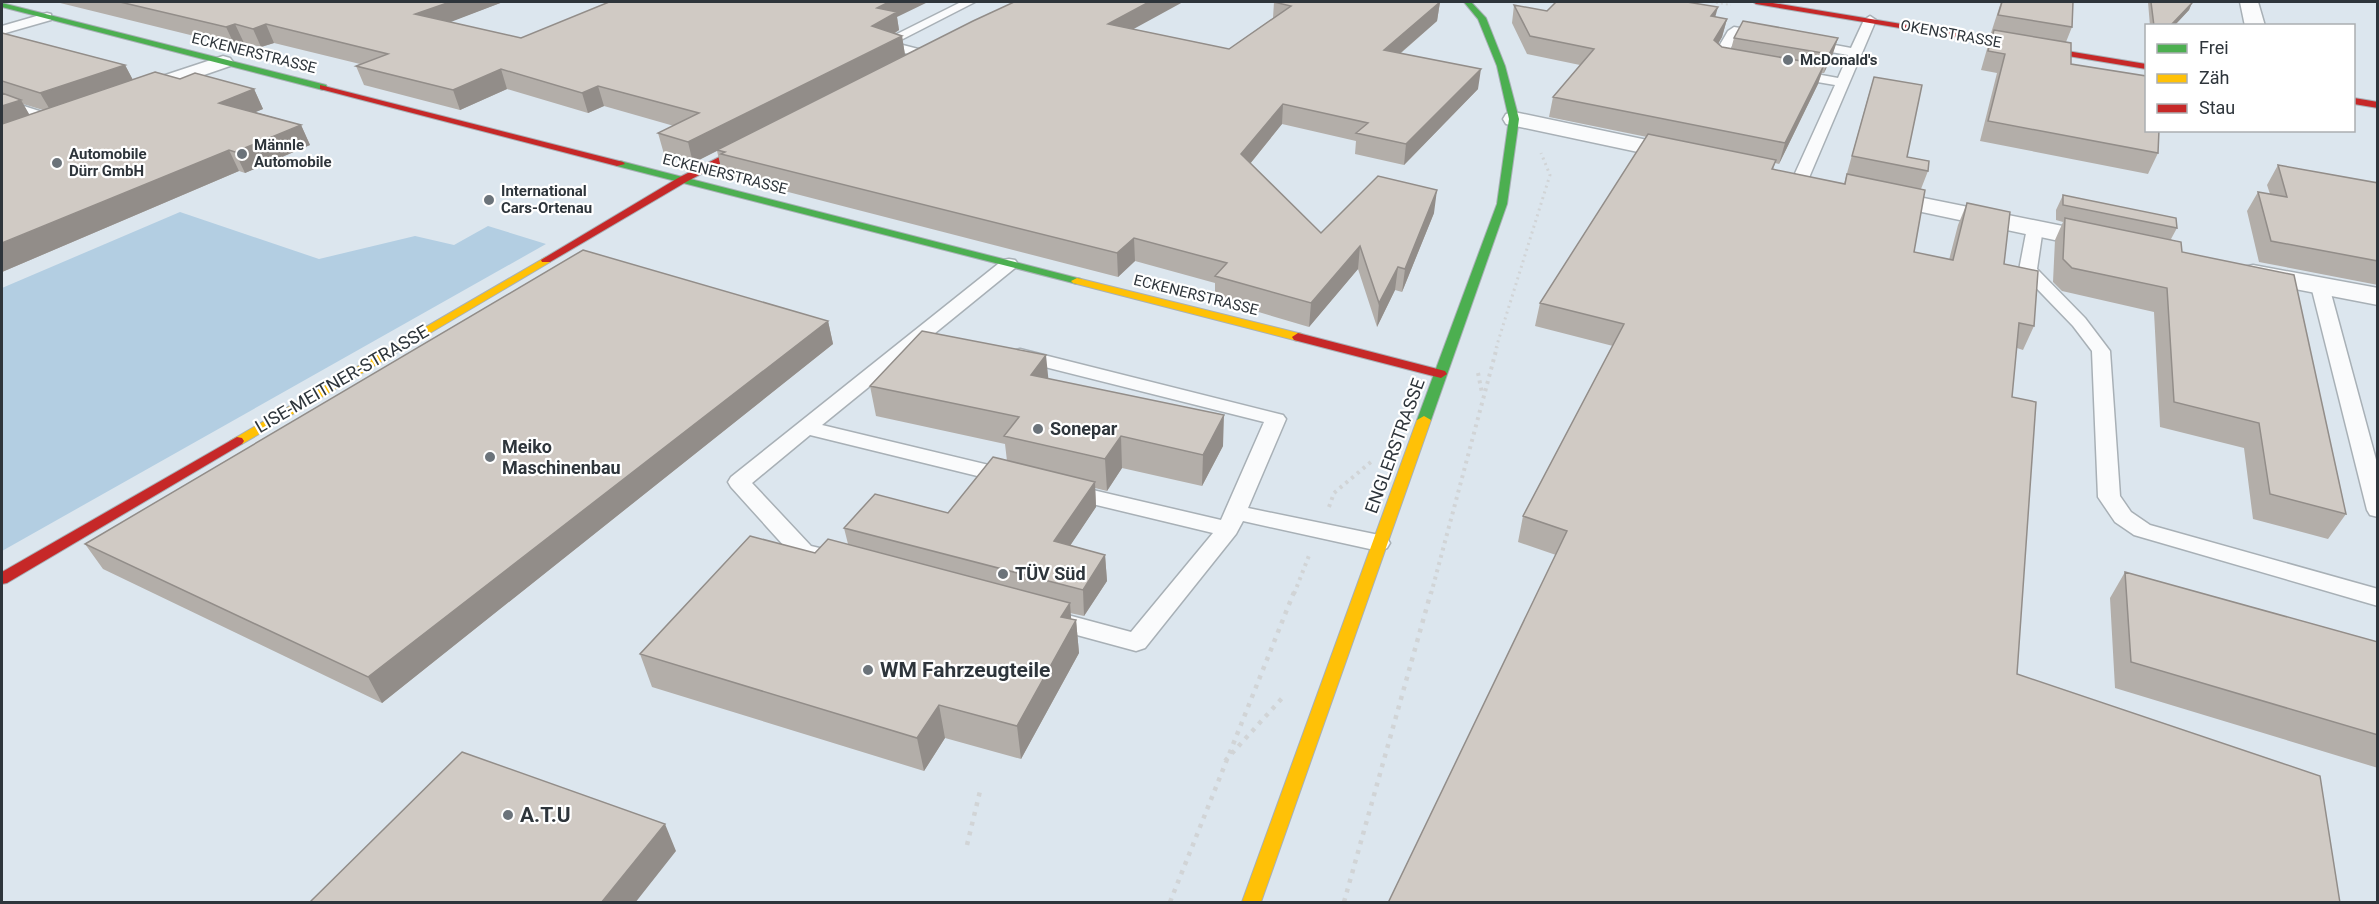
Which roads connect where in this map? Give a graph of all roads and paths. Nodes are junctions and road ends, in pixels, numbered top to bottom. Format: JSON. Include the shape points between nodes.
{"nodes":[{"id":1,"x":969,"y":2,"type":"edge"},
{"id":2,"x":1467,"y":2,"type":"edge"},
{"id":3,"x":1756,"y":2,"type":"edge"},
{"id":4,"x":2249,"y":2,"type":"edge"},
{"id":5,"x":2,"y":5,"type":"edge"},
{"id":6,"x":46,"y":17,"type":"junction"},
{"id":7,"x":1870,"y":20,"type":"junction"},
{"id":8,"x":2254,"y":24,"type":"edge"},
{"id":9,"x":2,"y":30,"type":"edge"},
{"id":10,"x":930,"y":52,"type":"joint"},
{"id":11,"x":1857,"y":53,"type":"junction"},
{"id":12,"x":223,"y":62,"type":"junction"},
{"id":13,"x":1741,"y":64,"type":"edge"},
{"id":14,"x":904,"y":66,"type":"edge"},
{"id":15,"x":2145,"y":67,"type":"edge"},
{"id":16,"x":1775,"y":70,"type":"edge"},
{"id":17,"x":1844,"y":83,"type":"junction"},
{"id":18,"x":119,"y":98,"type":"edge"},
{"id":19,"x":2355,"y":101,"type":"edge"},
{"id":20,"x":2,"y":103,"type":"edge"},
{"id":21,"x":2378,"y":105,"type":"edge"},
{"id":22,"x":77,"y":113,"type":"edge"},
{"id":23,"x":1514,"y":119,"type":"junction"},
{"id":24,"x":56,"y":121,"type":"junction"},
{"id":25,"x":23,"y":132,"type":"edge"},
{"id":26,"x":768,"y":136,"type":"edge"},
{"id":27,"x":1540,"y":150,"type":"dead end"},
{"id":28,"x":1707,"y":160,"type":"edge"},
{"id":29,"x":682,"y":180,"type":"junction"},
{"id":30,"x":1800,"y":180,"type":"edge"},
{"id":31,"x":1859,"y":192,"type":"edge"},
{"id":32,"x":2035,"y":228,"type":"junction"},
{"id":33,"x":2126,"y":247,"type":"edge"},
{"id":34,"x":1010,"y":264,"type":"junction"},
{"id":35,"x":2228,"y":268,"type":"edge"},
{"id":36,"x":2320,"y":286,"type":"junction"},
{"id":37,"x":2378,"y":297,"type":"edge"},
{"id":38,"x":926,"y":332,"type":"junction"},
{"id":39,"x":948,"y":337,"type":"edge"},
{"id":40,"x":1005,"y":351,"type":"edge"},
{"id":41,"x":1441,"y":374,"type":"junction"},
{"id":42,"x":807,"y":428,"type":"junction"},
{"id":43,"x":1379,"y":454,"type":"dead end"},
{"id":44,"x":2378,"y":510,"type":"edge"},
{"id":45,"x":1232,"y":520,"type":"junction"},
{"id":46,"x":1319,"y":530,"type":"junction"},
{"id":47,"x":1379,"y":543,"type":"junction"},
{"id":48,"x":849,"y":564,"type":"edge"},
{"id":49,"x":2,"y":579,"type":"edge"},
{"id":50,"x":2378,"y":598,"type":"edge"},
{"id":51,"x":1033,"y":614,"type":"edge"},
{"id":52,"x":981,"y":787,"type":"dead end"},
{"id":53,"x":967,"y":845,"type":"dead end"},
{"id":54,"x":1170,"y":903,"type":"edge"},
{"id":55,"x":1251,"y":903,"type":"edge"},
{"id":56,"x":1344,"y":903,"type":"edge"}],
"edges":[{"from":1,"to":10,"type":"lane","via":[[883,44]]},
{"from":2,"to":23,"type":"street","name":"ENGLERSTRASSE","via":[[1482,18],[1501,66]]},
{"from":3,"to":7,"type":"street","name":"OKENSTRASSE"},
{"from":4,"to":8,"type":"street"},
{"from":5,"to":6,"type":"street","name":"ECKENERSTRASSE"},
{"from":6,"to":9,"type":"lane"},
{"from":6,"to":12,"type":"street","name":"ECKENERSTRASSE"},
{"from":7,"to":11,"type":"lane"},
{"from":7,"to":15,"type":"street","name":"OKENSTRASSE"},
{"from":10,"to":14,"type":"street"},
{"from":11,"to":13,"type":"lane","via":[[1734,31],[1718,60]]},
{"from":11,"to":17,"type":"lane"},
{"from":12,"to":18,"type":"street"},
{"from":12,"to":29,"type":"street","name":"ECKENERSTRASSE"},
{"from":16,"to":17,"type":"lane"},
{"from":17,"to":30,"type":"lane"},
{"from":19,"to":21,"type":"street"},
{"from":20,"to":24,"type":"lane"},
{"from":22,"to":24,"type":"street"},
{"from":23,"to":28,"type":"street"},
{"from":23,"to":41,"type":"street","name":"ENGLERSTRASSE","via":[[1502,204]]},
{"from":24,"to":25,"type":"street"},
{"from":26,"to":29,"type":"street","name":"LISE-MEITNER-STRASSE"},
{"from":27,"to":56,"type":"path","via":[[1550,175],[1482,395],[1459,493]]},
{"from":29,"to":34,"type":"street","name":"ECKENERSTRASSE"},
{"from":29,"to":49,"type":"street","name":"LISE-MEITNER-STRASSE"},
{"from":31,"to":32,"type":"street"},
{"from":32,"to":33,"type":"street"},
{"from":32,"to":50,"type":"lane","via":[[2028,270],[2102,351],[2109,497],[2123,517],[2142,530]]},
{"from":34,"to":38,"type":"lane"},
{"from":34,"to":41,"type":"street","name":"ECKENERSTRASSE"},
{"from":35,"to":36,"type":"street"},
{"from":36,"to":37,"type":"street"},
{"from":36,"to":44,"type":"lane"},
{"from":38,"to":39,"type":"lane"},
{"from":38,"to":42,"type":"lane"},
{"from":40,"to":45,"type":"lane","via":[[1276,420]]},
{"from":41,"to":47,"type":"street","name":"ENGLERSTRASSE"},
{"from":42,"to":45,"type":"lane","via":[[1040,484]]},
{"from":42,"to":48,"type":"lane","via":[[739,482],[803,552]]},
{"from":43,"to":46,"type":"path","via":[[1334,493]]},
{"from":45,"to":46,"type":"lane"},
{"from":45,"to":51,"type":"lane","via":[[1136,642]]},
{"from":46,"to":47,"type":"lane"},
{"from":46,"to":54,"type":"path"},
{"from":47,"to":55,"type":"street","name":"ENGLERSTRASSE"},
{"from":52,"to":53,"type":"path"}]}
